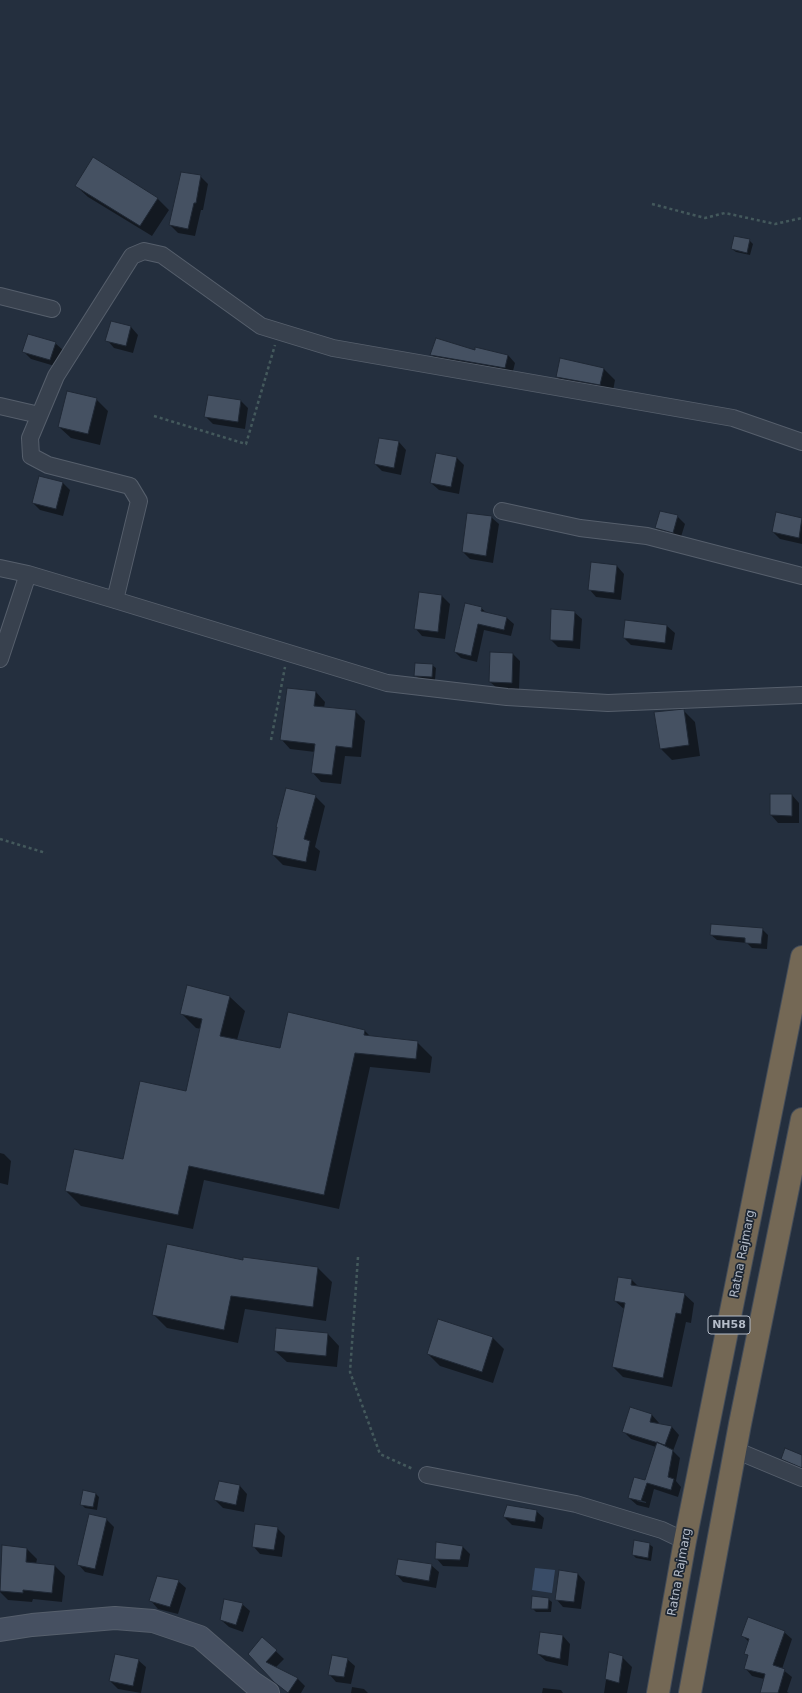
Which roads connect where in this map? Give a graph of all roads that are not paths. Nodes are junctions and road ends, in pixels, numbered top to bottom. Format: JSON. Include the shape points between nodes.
{"nodes":[{"id":1,"x":0,"y":296,"type":"edge"},
{"id":2,"x":52,"y":309,"type":"dead end"},
{"id":3,"x":0,"y":406,"type":"edge"},
{"id":4,"x":39,"y":415,"type":"junction"},
{"id":5,"x":802,"y":442,"type":"edge"},
{"id":6,"x":502,"y":511,"type":"dead end"},
{"id":7,"x":0,"y":568,"type":"edge"},
{"id":8,"x":28,"y":574,"type":"junction"},
{"id":9,"x":802,"y":576,"type":"edge"},
{"id":10,"x":115,"y":600,"type":"junction"},
{"id":11,"x":0,"y":659,"type":"edge"},
{"id":12,"x":802,"y":695,"type":"edge"},
{"id":13,"x":802,"y":957,"type":"edge"},
{"id":14,"x":802,"y":1124,"type":"edge"},
{"id":15,"x":735,"y":1450,"type":"junction"},
{"id":16,"x":427,"y":1475,"type":"road end"},
{"id":17,"x":802,"y":1478,"type":"edge"},
{"id":18,"x":685,"y":1541,"type":"junction"},
{"id":19,"x":0,"y":1630,"type":"edge"},
{"id":20,"x":268,"y":1693,"type":"edge"},
{"id":21,"x":658,"y":1693,"type":"edge"},
{"id":22,"x":690,"y":1693,"type":"edge"}],
"edges":[{"from":1,"to":2,"type":"street"},
{"from":3,"to":4,"type":"street"},
{"from":4,"to":5,"type":"street","via":[[56,376],[132,256],[144,251],[162,256],[262,326],[333,348],[734,418]]},
{"from":4,"to":10,"type":"street","via":[[30,438],[31,456],[48,465],[130,486],[138,501]]},
{"from":6,"to":9,"type":"street","via":[[580,528],[647,536]]},
{"from":7,"to":8,"type":"street"},
{"from":8,"to":10,"type":"street"},
{"from":8,"to":11,"type":"street"},
{"from":10,"to":12,"type":"street","via":[[387,683],[507,697],[608,703]]},
{"from":13,"to":18,"type":"highway","name":"Ratna Rajmarg","number":"NH58"},
{"from":14,"to":15,"type":"highway","number":"NH58"},
{"from":15,"to":17,"type":"street"},
{"from":15,"to":22,"type":"highway","number":"NH58"},
{"from":16,"to":18,"type":"street","via":[[576,1504],[662,1530]]},
{"from":18,"to":21,"type":"highway","name":"Ratna Rajmarg","number":"NH58"},
{"from":19,"to":20,"type":"street","via":[[115,1618],[153,1621],[200,1637]]}]}
